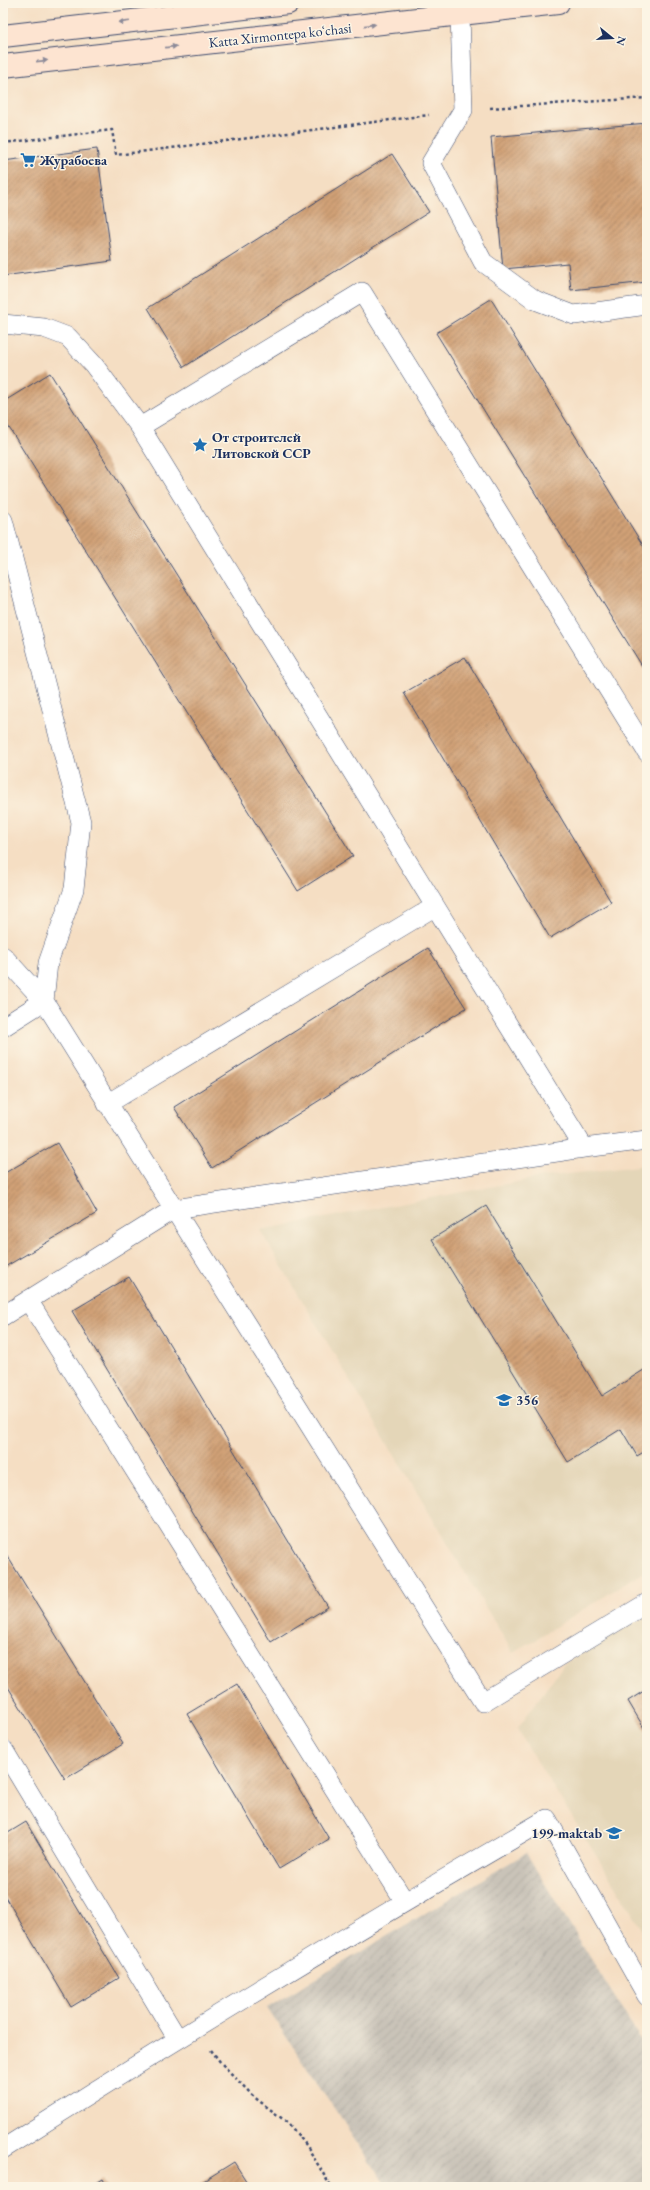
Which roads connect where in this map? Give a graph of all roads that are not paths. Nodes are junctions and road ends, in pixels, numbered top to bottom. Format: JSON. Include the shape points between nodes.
{"nodes":[{"id":1,"x":288,"y":3,"type":"edge"},
{"id":2,"x":558,"y":3,"type":"edge"},
{"id":3,"x":460,"y":15,"type":"junction"},
{"id":4,"x":3,"y":36,"type":"edge"},
{"id":5,"x":3,"y":66,"type":"edge"},
{"id":6,"x":647,"y":305,"type":"edge"},
{"id":7,"x":3,"y":324,"type":"edge"},
{"id":8,"x":140,"y":427,"type":"junction"},
{"id":9,"x":3,"y":520,"type":"edge"},
{"id":10,"x":647,"y":752,"type":"edge"},
{"id":11,"x":434,"y":907,"type":"junction"},
{"id":12,"x":3,"y":956,"type":"edge"},
{"id":13,"x":44,"y":1001,"type":"junction"},
{"id":14,"x":3,"y":1027,"type":"edge"},
{"id":15,"x":107,"y":1104,"type":"junction"},
{"id":16,"x":647,"y":1140,"type":"edge"},
{"id":17,"x":584,"y":1148,"type":"junction"},
{"id":18,"x":174,"y":1209,"type":"junction"},
{"id":19,"x":28,"y":1300,"type":"junction"},
{"id":20,"x":3,"y":1316,"type":"edge"},
{"id":21,"x":647,"y":1603,"type":"edge"},
{"id":22,"x":3,"y":1750,"type":"edge"},
{"id":23,"x":405,"y":1902,"type":"junction"},
{"id":24,"x":647,"y":1996,"type":"edge"},
{"id":25,"x":177,"y":2038,"type":"junction"},
{"id":26,"x":3,"y":2149,"type":"edge"}],
"edges":[{"from":1,"to":4,"type":"main road","one_way":true},
{"from":2,"to":3,"type":"main road","name":"Katta Xirmontepa koʻchasi"},
{"from":5,"to":3,"type":"main road","name":"Katta Xirmontepa koʻchasi","one_way":true},
{"from":3,"to":6,"type":"lane","via":[[463,110],[431,163],[483,262],[535,300],[574,315]]},
{"from":7,"to":8,"type":"lane","via":[[44,328],[68,337],[93,364]]},
{"from":8,"to":10,"type":"lane","via":[[362,292]]},
{"from":8,"to":11,"type":"lane"},
{"from":9,"to":13,"type":"lane","via":[[81,822],[74,889],[48,963]]},
{"from":11,"to":15,"type":"lane"},
{"from":11,"to":17,"type":"lane"},
{"from":12,"to":13,"type":"lane"},
{"from":13,"to":14,"type":"lane"},
{"from":13,"to":15,"type":"lane"},
{"from":15,"to":18,"type":"lane"},
{"from":16,"to":17,"type":"lane"},
{"from":17,"to":18,"type":"lane"},
{"from":18,"to":19,"type":"lane"},
{"from":18,"to":21,"type":"lane","via":[[483,1702]]},
{"from":19,"to":20,"type":"lane"},
{"from":19,"to":23,"type":"lane"},
{"from":22,"to":25,"type":"lane"},
{"from":23,"to":24,"type":"lane","via":[[548,1819]]},
{"from":23,"to":25,"type":"lane"},
{"from":25,"to":26,"type":"lane"}]}
